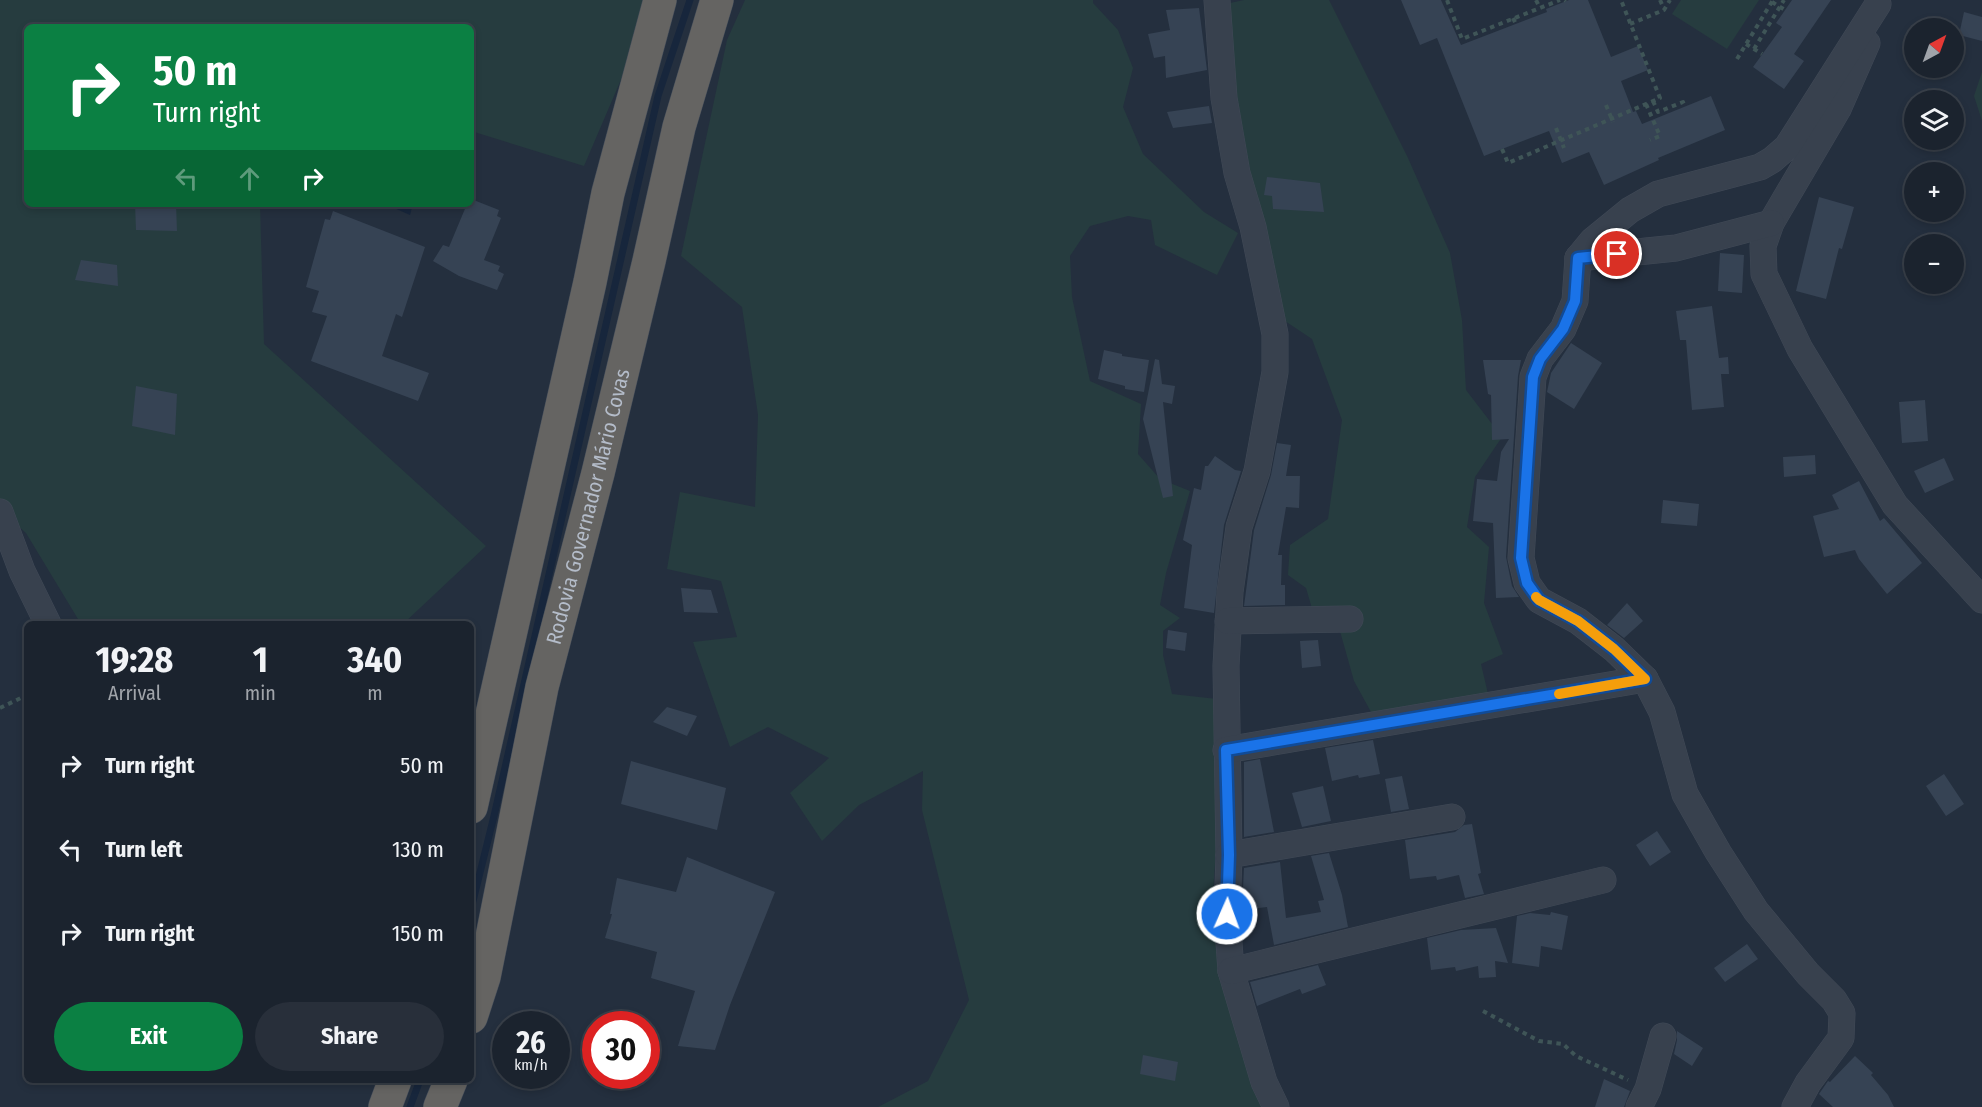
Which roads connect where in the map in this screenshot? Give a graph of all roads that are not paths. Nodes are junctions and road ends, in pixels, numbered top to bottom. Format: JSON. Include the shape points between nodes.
{"nodes":[{"id":1,"x":660,"y":0,"type":"edge"},
{"id":2,"x":717,"y":0,"type":"edge"},
{"id":3,"x":1217,"y":0,"type":"edge"},
{"id":4,"x":1878,"y":2,"type":"edge"},
{"id":5,"x":1772,"y":223,"type":"junction"},
{"id":6,"x":1578,"y":258,"type":"junction"},
{"id":7,"x":0,"y":512,"type":"edge"},
{"id":8,"x":1982,"y":600,"type":"edge"},
{"id":9,"x":1350,"y":619,"type":"dead end"},
{"id":10,"x":47,"y":621,"type":"edge"},
{"id":11,"x":1228,"y":621,"type":"junction"},
{"id":12,"x":1645,"y":679,"type":"junction"},
{"id":13,"x":1226,"y":750,"type":"junction"},
{"id":14,"x":474,"y":794,"type":"edge"},
{"id":15,"x":1452,"y":817,"type":"dead end"},
{"id":16,"x":1229,"y":855,"type":"junction"},
{"id":17,"x":1603,"y":880,"type":"dead end"},
{"id":18,"x":1231,"y":971,"type":"junction"},
{"id":19,"x":474,"y":1008,"type":"edge"},
{"id":20,"x":1663,"y":1036,"type":"dead end"},
{"id":21,"x":395,"y":1083,"type":"edge"},
{"id":22,"x":450,"y":1083,"type":"edge"},
{"id":23,"x":1643,"y":1098,"type":"edge"},
{"id":24,"x":385,"y":1107,"type":"edge"},
{"id":25,"x":440,"y":1107,"type":"edge"},
{"id":26,"x":1276,"y":1107,"type":"edge"},
{"id":27,"x":1795,"y":1107,"type":"edge"}],
"edges":[{"from":1,"to":14,"type":"highway","via":[[608,194]]},
{"from":2,"to":19,"type":"highway","name":"Rodovia Governador Mário Covas","via":[[679,127],[598,473],[542,687],[484,977]]},
{"from":3,"to":11,"type":"street","via":[[1224,99],[1275,334],[1275,372],[1257,471],[1239,527]]},
{"from":4,"to":5,"type":"street","via":[[1875,27],[1838,109]]},
{"from":4,"to":6,"type":"street","via":[[1787,147],[1773,160],[1659,194],[1630,210]]},
{"from":5,"to":6,"type":"street","via":[[1676,248]]},
{"from":5,"to":8,"type":"street","via":[[1763,246],[1764,274],[1800,349],[1895,505]]},
{"from":6,"to":12,"type":"street","via":[[1575,301],[1563,329],[1540,359],[1533,377],[1521,558],[1527,583],[1539,600],[1578,621]]},
{"from":7,"to":10,"type":"street"},
{"from":9,"to":11,"type":"street"},
{"from":11,"to":13,"type":"street"},
{"from":12,"to":13,"type":"street"},
{"from":12,"to":27,"type":"street","via":[[1662,712],[1685,794],[1718,852],[1756,911],[1842,1013],[1841,1038]]},
{"from":13,"to":16,"type":"street"},
{"from":15,"to":16,"type":"street"},
{"from":16,"to":18,"type":"street","via":[[1227,914]]},
{"from":17,"to":18,"type":"street"},
{"from":18,"to":26,"type":"street","via":[[1264,1082]]},
{"from":20,"to":23,"type":"street"},
{"from":21,"to":24,"type":"highway"},
{"from":22,"to":25,"type":"highway"}]}
